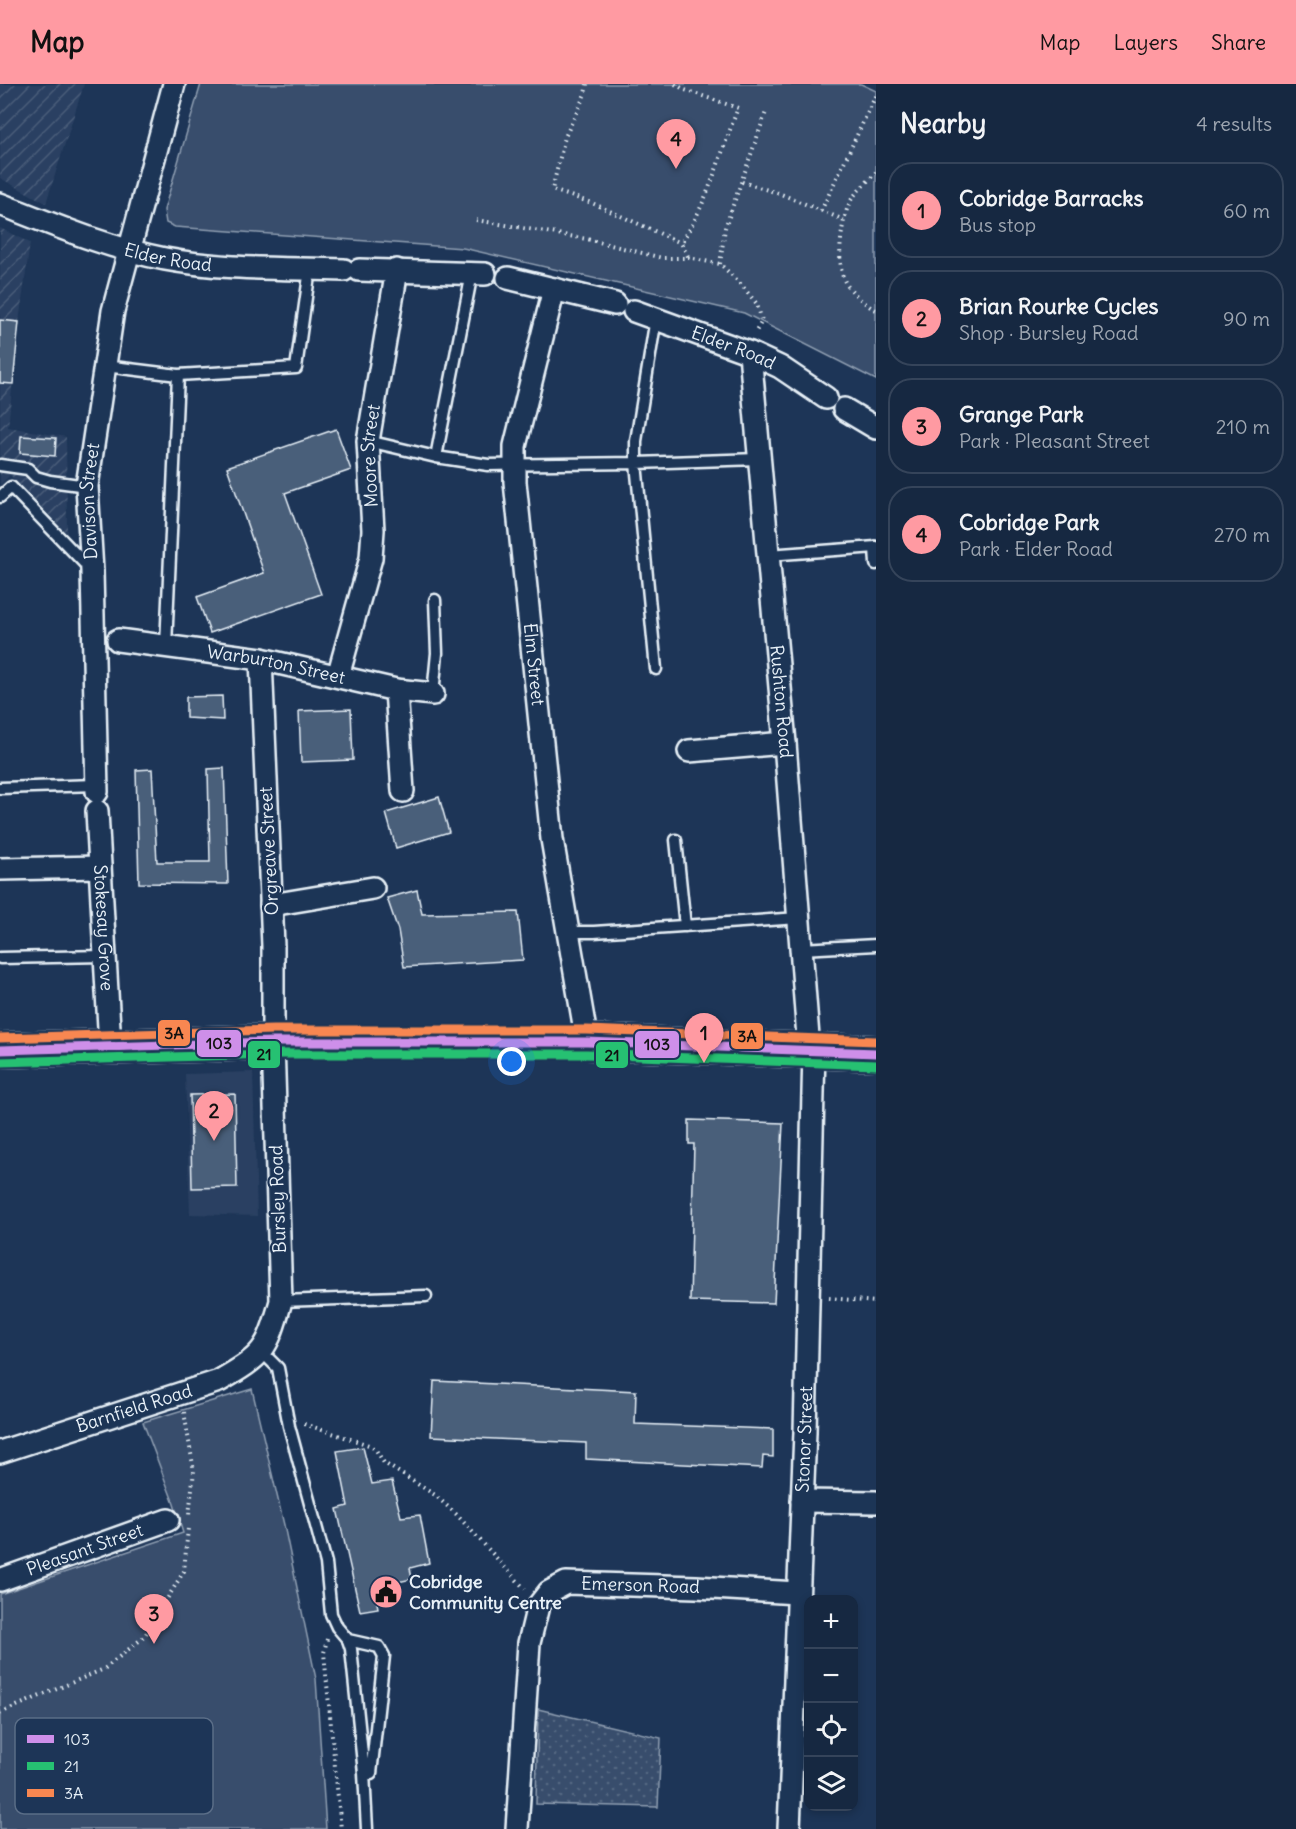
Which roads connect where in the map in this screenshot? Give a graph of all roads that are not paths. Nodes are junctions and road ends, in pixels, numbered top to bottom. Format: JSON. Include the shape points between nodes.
{"nodes":[{"id":1,"x":174,"y":84,"type":"edge"},
{"id":2,"x":0,"y":204,"type":"edge"},
{"id":3,"x":128,"y":249,"type":"junction"},
{"id":4,"x":310,"y":269,"type":"junction"},
{"id":5,"x":397,"y":270,"type":"junction"},
{"id":6,"x":479,"y":274,"type":"joint"},
{"id":7,"x":508,"y":278,"type":"dead end"},
{"id":8,"x":554,"y":289,"type":"junction"},
{"id":9,"x":656,"y":318,"type":"junction"},
{"id":10,"x":746,"y":351,"type":"junction"},
{"id":11,"x":105,"y":366,"type":"junction"},
{"id":12,"x":178,"y":375,"type":"junction"},
{"id":13,"x":826,"y":398,"type":"dead end"},
{"id":14,"x":844,"y":409,"type":"dead end"},
{"id":15,"x":876,"y":428,"type":"edge"},
{"id":16,"x":368,"y":441,"type":"junction"},
{"id":17,"x":436,"y":457,"type":"junction"},
{"id":18,"x":759,"y":459,"type":"junction"},
{"id":19,"x":636,"y":464,"type":"junction"},
{"id":20,"x":0,"y":465,"type":"edge"},
{"id":21,"x":514,"y":465,"type":"junction"},
{"id":22,"x":87,"y":486,"type":"junction"},
{"id":23,"x":0,"y":497,"type":"edge"},
{"id":24,"x":875,"y":547,"type":"edge"},
{"id":25,"x":768,"y":555,"type":"junction"},
{"id":26,"x":876,"y":564,"type":"edge"},
{"id":27,"x":92,"y":571,"type":"junction"},
{"id":28,"x":435,"y":600,"type":"dead end"},
{"id":29,"x":118,"y":640,"type":"dead end"},
{"id":30,"x":166,"y":646,"type":"junction"},
{"id":31,"x":261,"y":659,"type":"junction"},
{"id":32,"x":656,"y":669,"type":"dead end"},
{"id":33,"x":338,"y":676,"type":"junction"},
{"id":34,"x":396,"y":690,"type":"junction"},
{"id":35,"x":433,"y":694,"type":"joint"},
{"id":36,"x":785,"y":743,"type":"junction"},
{"id":37,"x":689,"y":751,"type":"dead end"},
{"id":38,"x":0,"y":788,"type":"edge"},
{"id":39,"x":403,"y":791,"type":"dead end"},
{"id":40,"x":97,"y":796,"type":"junction"},
{"id":41,"x":676,"y":840,"type":"dead end"},
{"id":42,"x":100,"y":867,"type":"junction"},
{"id":43,"x":0,"y":869,"type":"edge"},
{"id":44,"x":373,"y":888,"type":"dead end"},
{"id":45,"x":271,"y":905,"type":"junction"},
{"id":46,"x":799,"y":918,"type":"junction"},
{"id":47,"x":686,"y":926,"type":"junction"},
{"id":48,"x":567,"y":932,"type":"junction"},
{"id":49,"x":876,"y":945,"type":"edge"},
{"id":50,"x":801,"y":949,"type":"junction"},
{"id":51,"x":105,"y":956,"type":"junction"},
{"id":52,"x":0,"y":958,"type":"edge"},
{"id":53,"x":273,"y":1042,"type":"junction"},
{"id":54,"x":587,"y":1042,"type":"junction"},
{"id":55,"x":110,"y":1046,"type":"junction"},
{"id":56,"x":0,"y":1050,"type":"edge"},
{"id":57,"x":812,"y":1050,"type":"junction"},
{"id":58,"x":876,"y":1053,"type":"edge"},
{"id":59,"x":426,"y":1296,"type":"dead end"},
{"id":60,"x":281,"y":1301,"type":"junction"},
{"id":61,"x":262,"y":1352,"type":"junction"},
{"id":62,"x":0,"y":1452,"type":"edge"},
{"id":63,"x":802,"y":1501,"type":"junction"},
{"id":64,"x":876,"y":1502,"type":"edge"},
{"id":65,"x":178,"y":1524,"type":"road end"},
{"id":66,"x":0,"y":1580,"type":"edge"},
{"id":67,"x":797,"y":1593,"type":"junction"},
{"id":68,"x":348,"y":1640,"type":"junction"},
{"id":69,"x":364,"y":1773,"type":"junction"},
{"id":70,"x":367,"y":1829,"type":"edge"},
{"id":71,"x":518,"y":1829,"type":"edge"},
{"id":72,"x":789,"y":1829,"type":"edge"}],
"edges":[{"from":1,"to":3,"type":"street","name":"Davison Street"},
{"from":2,"to":3,"type":"street","name":"Elder Road"},
{"from":3,"to":4,"type":"street","name":"Elder Road","via":[[165,259],[223,266]]},
{"from":3,"to":11,"type":"street","name":"Davison Street"},
{"from":4,"to":5,"type":"street","name":"Elder Road"},
{"from":4,"to":12,"type":"lane","via":[[296,368]]},
{"from":5,"to":6,"type":"street","name":"Elder Road"},
{"from":5,"to":16,"type":"street","name":"Moore Street"},
{"from":6,"to":17,"type":"lane"},
{"from":7,"to":8,"type":"street","name":"Elder Road"},
{"from":8,"to":9,"type":"street","name":"Elder Road"},
{"from":8,"to":21,"type":"street","name":"Elm Street","via":[[515,446]]},
{"from":9,"to":10,"type":"street","name":"Elder Road"},
{"from":9,"to":19,"type":"lane","via":[[636,441]]},
{"from":10,"to":13,"type":"street","name":"Elder Road","via":[[780,367]]},
{"from":10,"to":18,"type":"street","name":"Rushton Road"},
{"from":11,"to":12,"type":"lane"},
{"from":11,"to":22,"type":"street","name":"Davison Street"},
{"from":12,"to":30,"type":"lane"},
{"from":14,"to":15,"type":"street"},
{"from":16,"to":17,"type":"lane"},
{"from":16,"to":33,"type":"street","name":"Moore Street","via":[[371,558]]},
{"from":17,"to":21,"type":"lane"},
{"from":18,"to":19,"type":"lane"},
{"from":18,"to":25,"type":"street","name":"Rushton Road"},
{"from":19,"to":21,"type":"lane"},
{"from":19,"to":32,"type":"lane"},
{"from":20,"to":22,"type":"lane","via":[[28,469],[36,477],[50,481]]},
{"from":21,"to":48,"type":"street","name":"Elm Street","via":[[552,839]]},
{"from":22,"to":27,"type":"street","name":"Davison Street"},
{"from":23,"to":27,"type":"lane","via":[[11,487]]},
{"from":24,"to":25,"type":"lane"},
{"from":24,"to":26,"type":"lane"},
{"from":25,"to":36,"type":"street","name":"Rushton Road"},
{"from":27,"to":40,"type":"street","name":"Davison Street"},
{"from":28,"to":35,"type":"lane","via":[[437,653]]},
{"from":29,"to":30,"type":"street","name":"Warburton Street"},
{"from":30,"to":31,"type":"street","name":"Warburton Street"},
{"from":31,"to":33,"type":"street","name":"Warburton Street"},
{"from":31,"to":45,"type":"street","name":"Orgreave Street"},
{"from":33,"to":34,"type":"street","name":"Warburton Street"},
{"from":34,"to":35,"type":"street","name":"Warburton Street"},
{"from":34,"to":39,"type":"street"},
{"from":36,"to":37,"type":"street"},
{"from":36,"to":46,"type":"street","name":"Rushton Road"},
{"from":38,"to":40,"type":"lane"},
{"from":40,"to":42,"type":"street","name":"Stokesay Grove"},
{"from":41,"to":47,"type":"lane"},
{"from":42,"to":43,"type":"street"},
{"from":42,"to":51,"type":"street","name":"Stokesay Grove"},
{"from":44,"to":45,"type":"street"},
{"from":45,"to":53,"type":"street","name":"Orgreave Street"},
{"from":46,"to":47,"type":"lane"},
{"from":46,"to":50,"type":"street","name":"Rushton Road"},
{"from":47,"to":48,"type":"lane"},
{"from":48,"to":54,"type":"street","name":"Elm Street"},
{"from":49,"to":50,"type":"lane"},
{"from":50,"to":57,"type":"street","name":"Rushton Road"},
{"from":51,"to":52,"type":"lane"},
{"from":51,"to":55,"type":"street","name":"Stokesay Grove"},
{"from":53,"to":54,"type":"main road"},
{"from":53,"to":55,"type":"main road"},
{"from":53,"to":60,"type":"street","name":"Bursley Road"},
{"from":54,"to":57,"type":"main road"},
{"from":55,"to":56,"type":"main road"},
{"from":57,"to":58,"type":"main road"},
{"from":57,"to":63,"type":"street","name":"Stonor Street"},
{"from":59,"to":60,"type":"lane"},
{"from":60,"to":61,"type":"street","name":"Bursley Road"},
{"from":61,"to":62,"type":"street","name":"Barnfield Road","via":[[219,1382]]},
{"from":61,"to":68,"type":"lane","via":[[278,1368],[287,1419],[326,1563],[332,1614]]},
{"from":63,"to":64,"type":"street"},
{"from":63,"to":67,"type":"street","name":"Stonor Street"},
{"from":65,"to":66,"type":"street","name":"Pleasant Street"},
{"from":67,"to":71,"type":"street","name":"Emerson Road","via":[[566,1583],[549,1592],[538,1606],[529,1643]]},
{"from":67,"to":72,"type":"street","name":"Stonor Street"},
{"from":68,"to":69,"type":"lane"},
{"from":68,"to":69,"type":"lane","via":[[373,1644],[384,1656],[371,1774]]},
{"from":69,"to":70,"type":"lane"}]}
